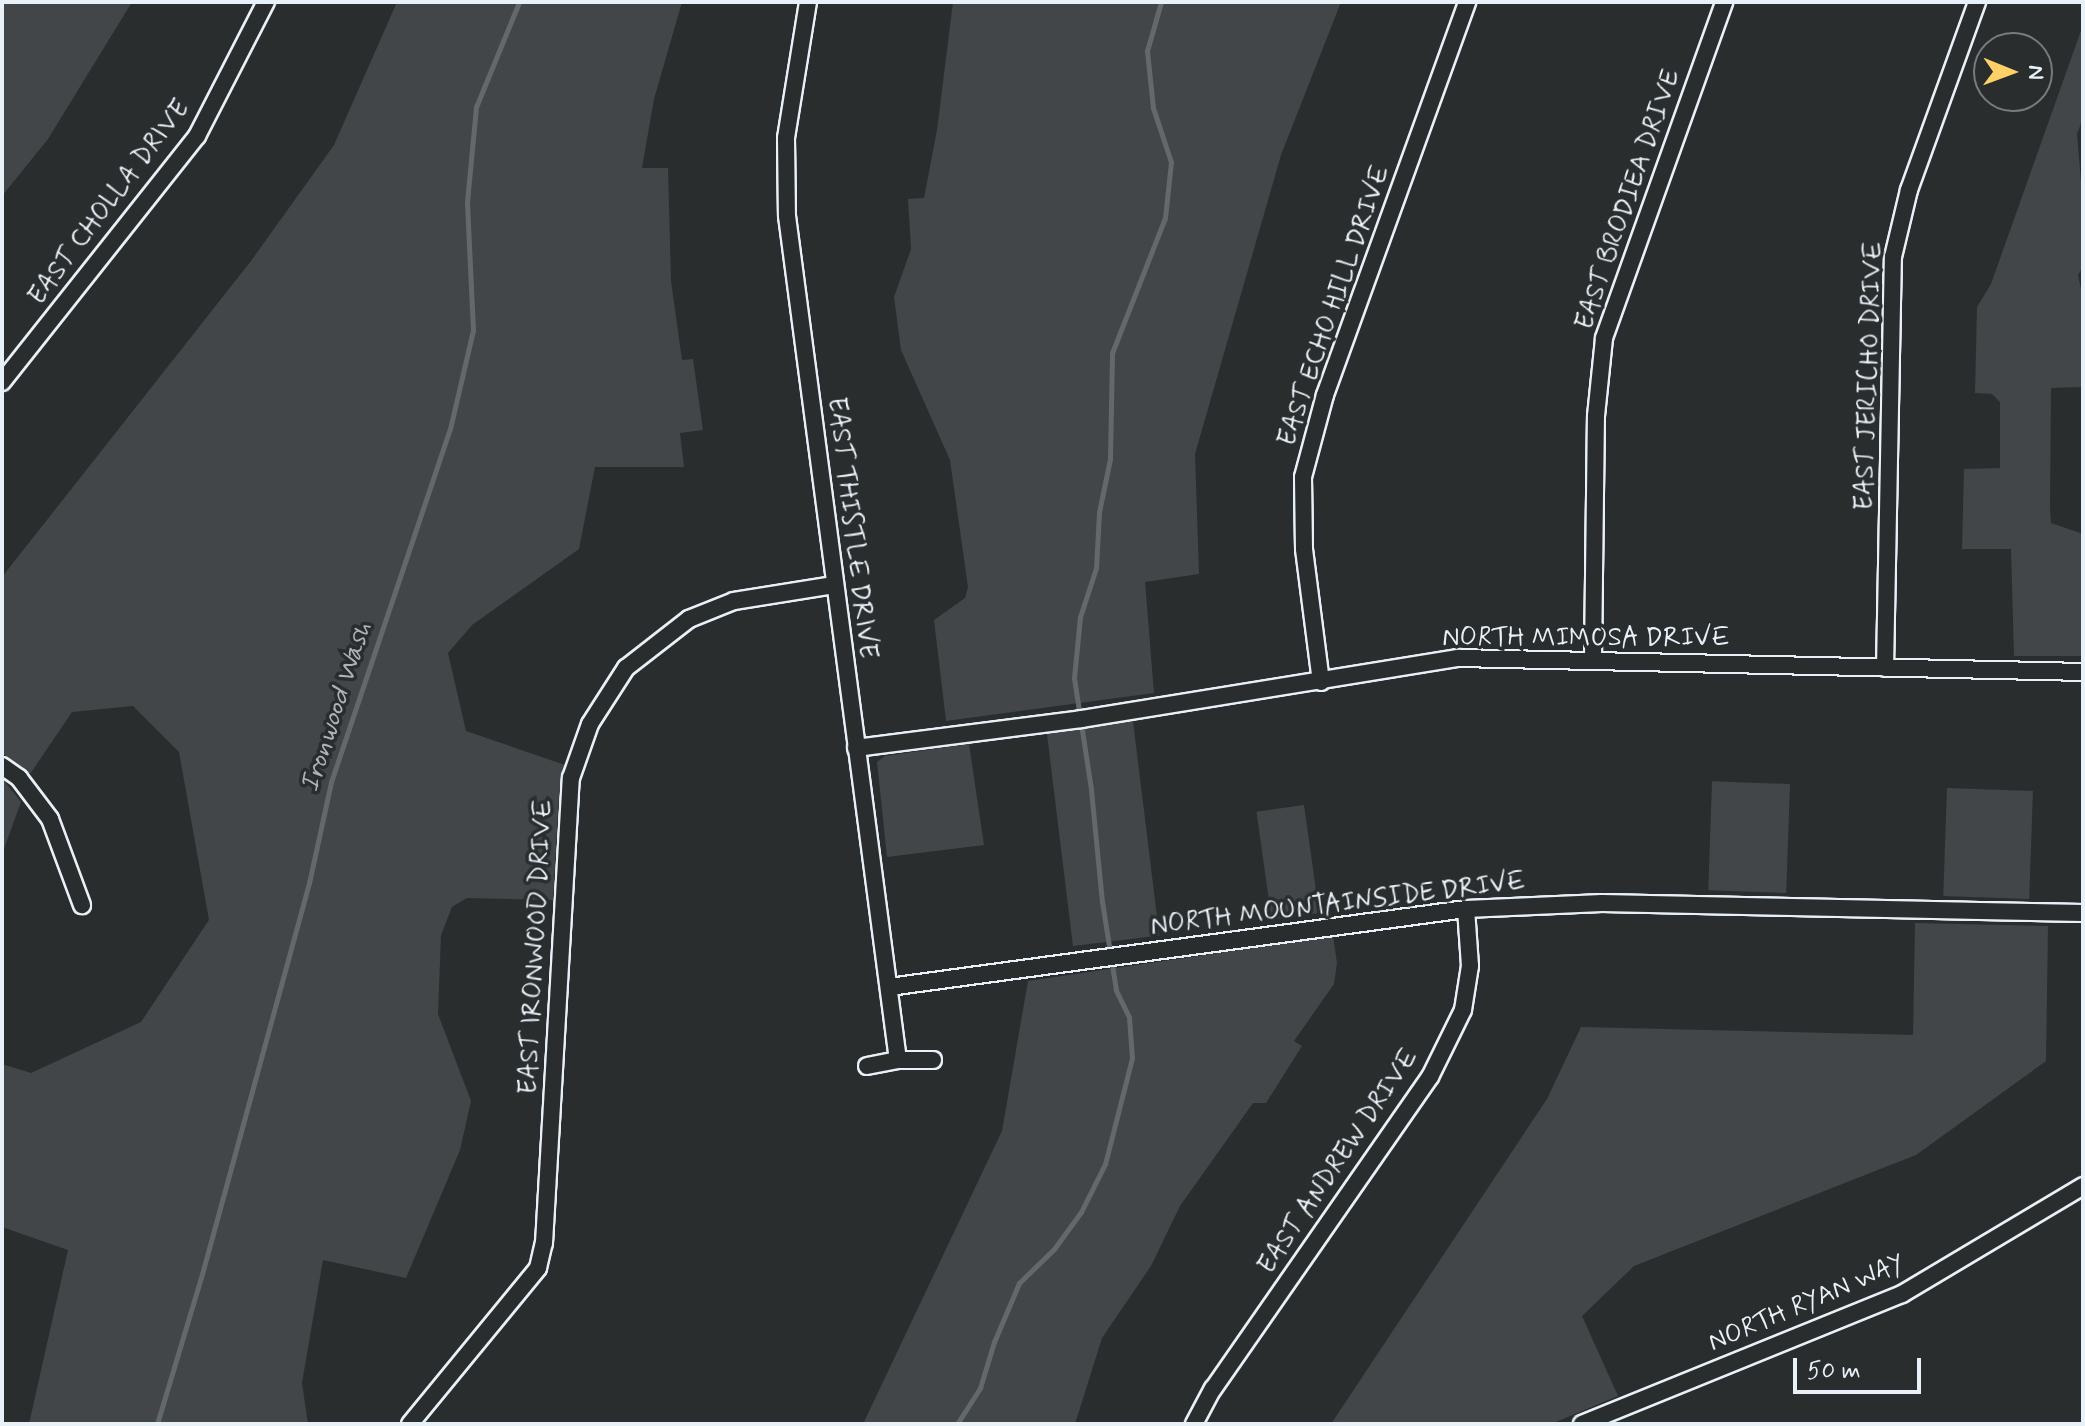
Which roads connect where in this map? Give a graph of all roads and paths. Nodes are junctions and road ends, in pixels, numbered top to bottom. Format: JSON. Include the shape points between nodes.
{"nodes":[{"id":1,"x":266,"y":2,"type":"edge"},
{"id":2,"x":808,"y":2,"type":"edge"},
{"id":3,"x":1467,"y":2,"type":"edge"},
{"id":4,"x":1724,"y":2,"type":"edge"},
{"id":5,"x":1977,"y":2,"type":"edge"},
{"id":6,"x":2,"y":382,"type":"edge"},
{"id":7,"x":834,"y":585,"type":"junction"},
{"id":8,"x":1593,"y":658,"type":"junction"},
{"id":9,"x":1885,"y":668,"type":"junction"},
{"id":10,"x":2083,"y":672,"type":"edge"},
{"id":11,"x":1321,"y":682,"type":"junction"},
{"id":12,"x":856,"y":748,"type":"junction"},
{"id":13,"x":2,"y":766,"type":"edge"},
{"id":14,"x":82,"y":905,"type":"dead end"},
{"id":15,"x":1466,"y":909,"type":"junction"},
{"id":16,"x":2083,"y":913,"type":"edge"},
{"id":17,"x":889,"y":987,"type":"junction"},
{"id":18,"x":898,"y":1060,"type":"junction"},
{"id":19,"x":933,"y":1060,"type":"dead end"},
{"id":20,"x":867,"y":1066,"type":"dead end"},
{"id":21,"x":2083,"y":1186,"type":"edge"},
{"id":22,"x":410,"y":1424,"type":"edge"},
{"id":23,"x":1194,"y":1424,"type":"edge"},
{"id":24,"x":1582,"y":1424,"type":"edge"}],
"edges":[{"from":1,"to":6,"type":"street","name":"EAST CHOLLA DRIVE","via":[[197,136]]},
{"from":2,"to":7,"type":"street","name":"EAST THISTLE DRIVE","via":[[786,138],[787,216]]},
{"from":3,"to":11,"type":"street","name":"EAST ECHO HILL DRIVE","via":[[1325,395],[1303,477],[1304,549]]},
{"from":4,"to":8,"type":"street","name":"EAST BRODIEA DRIVE","via":[[1604,338],[1596,416]]},
{"from":5,"to":9,"type":"street","name":"EAST JERICHO DRIVE","via":[[1909,190],[1893,257]]},
{"from":7,"to":12,"type":"street","name":"EAST THISTLE DRIVE"},
{"from":7,"to":22,"type":"street","name":"EAST IRONWOOD DRIVE","via":[[734,601],[689,619],[626,668],[590,724],[571,778],[544,1243],[538,1268]]},
{"from":8,"to":9,"type":"street","name":"NORTH MIMOSA DRIVE"},
{"from":8,"to":11,"type":"street","name":"NORTH MIMOSA DRIVE","via":[[1458,658]]},
{"from":9,"to":10,"type":"street","name":"NORTH MIMOSA DRIVE"},
{"from":11,"to":12,"type":"street","name":"NORTH MIMOSA DRIVE"},
{"from":12,"to":17,"type":"street","name":"EAST THISTLE DRIVE"},
{"from":13,"to":14,"type":"street","via":[[19,778],[50,819]]},
{"from":15,"to":16,"type":"street","name":"NORTH MOUNTAINSIDE DRIVE","via":[[1602,903]]},
{"from":15,"to":17,"type":"street","name":"NORTH MOUNTAINSIDE DRIVE"},
{"from":15,"to":23,"type":"street","name":"EAST ANDREW DRIVE","via":[[1470,966],[1463,1010],[1430,1077]]},
{"from":17,"to":18,"type":"street","name":"EAST THISTLE DRIVE"},
{"from":18,"to":19,"type":"street"},
{"from":18,"to":20,"type":"street"},
{"from":21,"to":24,"type":"street","name":"NORTH RYAN WAY","via":[[1902,1294]]}]}
